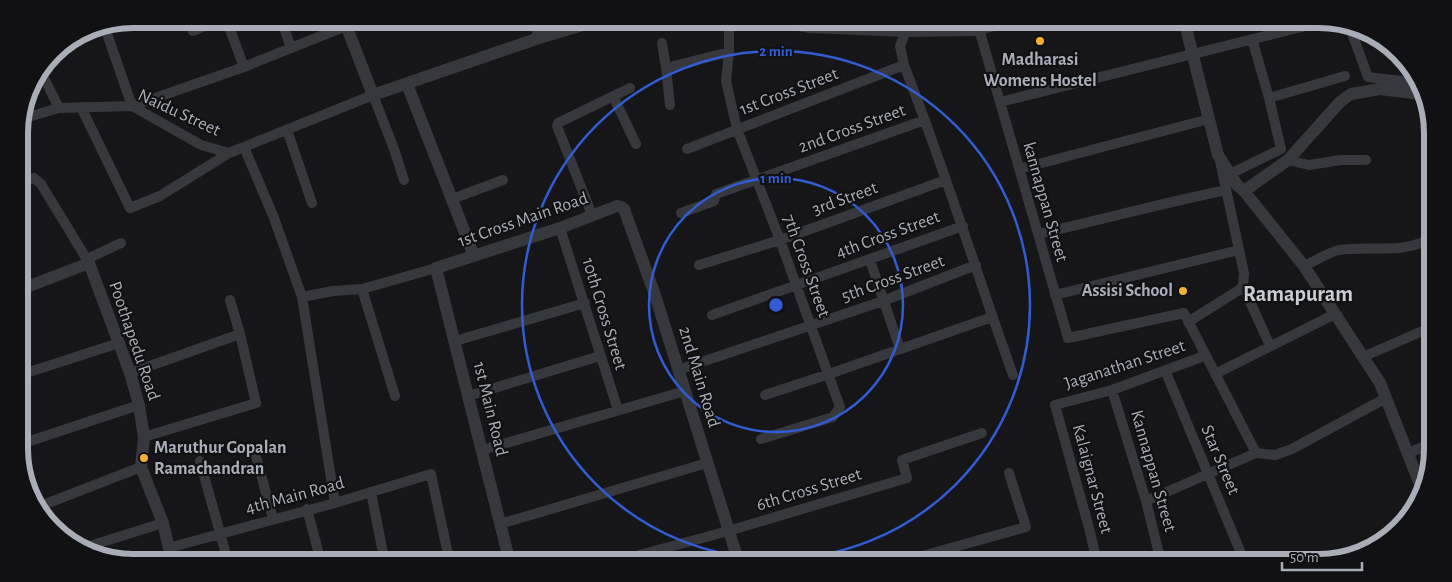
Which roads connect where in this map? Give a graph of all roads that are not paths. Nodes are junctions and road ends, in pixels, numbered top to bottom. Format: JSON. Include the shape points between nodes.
{"nodes":[{"id":1,"x":201,"y":28,"type":"edge"},
{"id":2,"x":229,"y":28,"type":"edge"},
{"id":3,"x":284,"y":28,"type":"edge"},
{"id":4,"x":334,"y":28,"type":"edge"},
{"id":5,"x":347,"y":28,"type":"edge"},
{"id":6,"x":536,"y":28,"type":"edge"},
{"id":7,"x":573,"y":28,"type":"edge"},
{"id":8,"x":729,"y":28,"type":"edge"},
{"id":9,"x":904,"y":28,"type":"edge"},
{"id":10,"x":927,"y":28,"type":"edge"},
{"id":11,"x":983,"y":28,"type":"edge"},
{"id":12,"x":1186,"y":28,"type":"edge"},
{"id":13,"x":1298,"y":28,"type":"edge"},
{"id":14,"x":979,"y":29,"type":"junction"},
{"id":15,"x":106,"y":31,"type":"edge"},
{"id":16,"x":194,"y":31,"type":"dead end"},
{"id":17,"x":1352,"y":33,"type":"edge"},
{"id":18,"x":539,"y":38,"type":"junction"},
{"id":19,"x":1252,"y":40,"type":"junction"},
{"id":20,"x":662,"y":43,"type":"dead end"},
{"id":21,"x":292,"y":48,"type":"junction"},
{"id":22,"x":729,"y":52,"type":"junction"},
{"id":23,"x":1192,"y":54,"type":"junction"},
{"id":24,"x":904,"y":65,"type":"junction"},
{"id":25,"x":244,"y":67,"type":"junction"},
{"id":26,"x":666,"y":68,"type":"junction"},
{"id":27,"x":1345,"y":76,"type":"dead end"},
{"id":28,"x":43,"y":77,"type":"edge"},
{"id":29,"x":1411,"y":82,"type":"edge"},
{"id":30,"x":408,"y":84,"type":"junction"},
{"id":31,"x":630,"y":88,"type":"dead end"},
{"id":32,"x":1416,"y":93,"type":"edge"},
{"id":33,"x":373,"y":95,"type":"junction"},
{"id":34,"x":613,"y":96,"type":"junction"},
{"id":35,"x":1268,"y":98,"type":"junction"},
{"id":36,"x":1000,"y":102,"type":"junction"},
{"id":37,"x":670,"y":105,"type":"dead end"},
{"id":38,"x":132,"y":106,"type":"junction"},
{"id":39,"x":59,"y":108,"type":"junction"},
{"id":40,"x":80,"y":108,"type":"junction"},
{"id":41,"x":29,"y":117,"type":"edge"},
{"id":42,"x":1209,"y":119,"type":"junction"},
{"id":43,"x":925,"y":120,"type":"junction"},
{"id":44,"x":737,"y":129,"type":"junction"},
{"id":45,"x":287,"y":130,"type":"junction"},
{"id":46,"x":636,"y":144,"type":"dead end"},
{"id":47,"x":244,"y":147,"type":"junction"},
{"id":48,"x":687,"y":149,"type":"dead end"},
{"id":49,"x":229,"y":153,"type":"junction"},
{"id":50,"x":1218,"y":155,"type":"junction"},
{"id":51,"x":1288,"y":160,"type":"junction"},
{"id":52,"x":1366,"y":160,"type":"dead end"},
{"id":53,"x":1020,"y":169,"type":"junction"},
{"id":54,"x":1230,"y":174,"type":"junction"},
{"id":55,"x":28,"y":180,"type":"edge"},
{"id":56,"x":404,"y":180,"type":"dead end"},
{"id":57,"x":503,"y":180,"type":"dead end"},
{"id":58,"x":756,"y":180,"type":"junction"},
{"id":59,"x":946,"y":180,"type":"junction"},
{"id":60,"x":1226,"y":190,"type":"junction"},
{"id":61,"x":1244,"y":191,"type":"junction"},
{"id":62,"x":452,"y":199,"type":"junction"},
{"id":63,"x":312,"y":203,"type":"dead end"},
{"id":64,"x":621,"y":207,"type":"joint"},
{"id":65,"x":682,"y":213,"type":"dead end"},
{"id":66,"x":592,"y":215,"type":"junction"},
{"id":67,"x":963,"y":226,"type":"junction"},
{"id":68,"x":560,"y":228,"type":"junction"},
{"id":69,"x":1038,"y":234,"type":"junction"},
{"id":70,"x":780,"y":240,"type":"junction"},
{"id":71,"x":1424,"y":241,"type":"edge"},
{"id":72,"x":121,"y":243,"type":"dead end"},
{"id":73,"x":1239,"y":250,"type":"junction"},
{"id":74,"x":474,"y":256,"type":"junction"},
{"id":75,"x":870,"y":260,"type":"junction"},
{"id":76,"x":88,"y":261,"type":"junction"},
{"id":77,"x":699,"y":265,"type":"dead end"},
{"id":78,"x":976,"y":265,"type":"junction"},
{"id":79,"x":1304,"y":266,"type":"junction"},
{"id":80,"x":436,"y":268,"type":"junction"},
{"id":81,"x":796,"y":286,"type":"junction"},
{"id":82,"x":1243,"y":286,"type":"junction"},
{"id":83,"x":28,"y":287,"type":"edge"},
{"id":84,"x":362,"y":288,"type":"junction"},
{"id":85,"x":1055,"y":295,"type":"junction"},
{"id":86,"x":302,"y":297,"type":"junction"},
{"id":87,"x":230,"y":300,"type":"dead end"},
{"id":88,"x":883,"y":301,"type":"junction"},
{"id":89,"x":585,"y":303,"type":"junction"},
{"id":90,"x":1335,"y":314,"type":"junction"},
{"id":91,"x":712,"y":315,"type":"dead end"},
{"id":92,"x":992,"y":317,"type":"junction"},
{"id":93,"x":1188,"y":322,"type":"junction"},
{"id":94,"x":811,"y":326,"type":"junction"},
{"id":95,"x":1424,"y":330,"type":"edge"},
{"id":96,"x":240,"y":334,"type":"junction"},
{"id":97,"x":455,"y":341,"type":"junction"},
{"id":98,"x":119,"y":342,"type":"junction"},
{"id":99,"x":1270,"y":346,"type":"junction"},
{"id":100,"x":900,"y":350,"type":"junction"},
{"id":101,"x":600,"y":356,"type":"junction"},
{"id":102,"x":1204,"y":356,"type":"junction"},
{"id":103,"x":1363,"y":358,"type":"junction"},
{"id":104,"x":678,"y":370,"type":"junction"},
{"id":105,"x":1165,"y":370,"type":"junction"},
{"id":106,"x":28,"y":372,"type":"edge"},
{"id":107,"x":130,"y":374,"type":"junction"},
{"id":108,"x":829,"y":374,"type":"junction"},
{"id":109,"x":1013,"y":374,"type":"dead end"},
{"id":110,"x":1215,"y":374,"type":"junction"},
{"id":111,"x":1112,"y":390,"type":"junction"},
{"id":112,"x":685,"y":391,"type":"junction"},
{"id":113,"x":765,"y":395,"type":"dead end"},
{"id":114,"x":395,"y":396,"type":"dead end"},
{"id":115,"x":468,"y":396,"type":"junction"},
{"id":116,"x":1386,"y":398,"type":"junction"},
{"id":117,"x":138,"y":405,"type":"junction"},
{"id":118,"x":1055,"y":405,"type":"joint"},
{"id":119,"x":618,"y":410,"type":"junction"},
{"id":120,"x":982,"y":433,"type":"dead end"},
{"id":121,"x":144,"y":437,"type":"junction"},
{"id":122,"x":761,"y":439,"type":"dead end"},
{"id":123,"x":28,"y":442,"type":"edge"},
{"id":124,"x":1424,"y":447,"type":"edge"},
{"id":125,"x":254,"y":449,"type":"dead end"},
{"id":126,"x":482,"y":450,"type":"junction"},
{"id":127,"x":1256,"y":453,"type":"junction"},
{"id":128,"x":1408,"y":453,"type":"junction"},
{"id":129,"x":200,"y":461,"type":"dead end"},
{"id":130,"x":707,"y":463,"type":"junction"},
{"id":131,"x":141,"y":467,"type":"junction"},
{"id":132,"x":1009,"y":472,"type":"dead end"},
{"id":133,"x":1208,"y":474,"type":"junction"},
{"id":134,"x":1419,"y":482,"type":"edge"},
{"id":135,"x":371,"y":492,"type":"junction"},
{"id":136,"x":1146,"y":501,"type":"junction"},
{"id":137,"x":335,"y":502,"type":"junction"},
{"id":138,"x":43,"y":504,"type":"edge"},
{"id":139,"x":307,"y":509,"type":"junction"},
{"id":140,"x":273,"y":519,"type":"junction"},
{"id":141,"x":163,"y":523,"type":"junction"},
{"id":142,"x":500,"y":524,"type":"junction"},
{"id":143,"x":728,"y":531,"type":"junction"},
{"id":144,"x":220,"y":534,"type":"junction"},
{"id":145,"x":90,"y":546,"type":"edge"},
{"id":146,"x":169,"y":553,"type":"edge"},
{"id":147,"x":226,"y":554,"type":"edge"},
{"id":148,"x":319,"y":554,"type":"edge"},
{"id":149,"x":383,"y":554,"type":"edge"},
{"id":150,"x":448,"y":554,"type":"edge"},
{"id":151,"x":506,"y":554,"type":"edge"},
{"id":152,"x":643,"y":554,"type":"edge"},
{"id":153,"x":736,"y":554,"type":"edge"},
{"id":154,"x":929,"y":554,"type":"edge"},
{"id":155,"x":1095,"y":554,"type":"edge"},
{"id":156,"x":1159,"y":554,"type":"edge"},
{"id":157,"x":1241,"y":554,"type":"edge"}],
"edges":[{"from":1,"to":16,"type":"street"},
{"from":2,"to":25,"type":"street"},
{"from":3,"to":21,"type":"street"},
{"from":4,"to":21,"type":"street"},
{"from":5,"to":33,"type":"street"},
{"from":6,"to":18,"type":"street"},
{"from":7,"to":18,"type":"street"},
{"from":8,"to":22,"type":"street","name":"7th Cross Street"},
{"from":9,"to":24,"type":"street","via":[[900,46]]},
{"from":10,"to":14,"type":"street"},
{"from":11,"to":14,"type":"street"},
{"from":12,"to":23,"type":"street"},
{"from":13,"to":19,"type":"street"},
{"from":14,"to":36,"type":"street","name":"kannappan Street"},
{"from":15,"to":38,"type":"street"},
{"from":17,"to":29,"type":"street","via":[[1368,77]]},
{"from":18,"to":30,"type":"street"},
{"from":19,"to":23,"type":"street"},
{"from":19,"to":35,"type":"street"},
{"from":20,"to":26,"type":"street"},
{"from":21,"to":25,"type":"street"},
{"from":22,"to":26,"type":"street"},
{"from":22,"to":44,"type":"street","name":"7th Cross Street","via":[[726,81]]},
{"from":23,"to":36,"type":"street"},
{"from":23,"to":42,"type":"street"},
{"from":24,"to":43,"type":"street"},
{"from":24,"to":44,"type":"street","name":"1st Cross Street"},
{"from":25,"to":38,"type":"street"},
{"from":26,"to":37,"type":"street"},
{"from":27,"to":35,"type":"street"},
{"from":28,"to":39,"type":"street"},
{"from":30,"to":33,"type":"street"},
{"from":30,"to":62,"type":"street"},
{"from":31,"to":34,"type":"street"},
{"from":32,"to":51,"type":"street","via":[[1380,89],[1351,94]]},
{"from":33,"to":45,"type":"street","name":"Naidu Street"},
{"from":33,"to":56,"type":"street"},
{"from":34,"to":46,"type":"street"},
{"from":34,"to":66,"type":"street","via":[[557,126]]},
{"from":35,"to":54,"type":"street","via":[[1281,149]]},
{"from":36,"to":53,"type":"street","name":"kannappan Street"},
{"from":38,"to":40,"type":"street","name":"Naidu Street"},
{"from":38,"to":49,"type":"street","name":"Naidu Street","via":[[201,145]]},
{"from":39,"to":40,"type":"street","name":"Naidu Street"},
{"from":39,"to":41,"type":"street","name":"Naidu Street"},
{"from":40,"to":49,"type":"street","via":[[130,208],[160,196]]},
{"from":42,"to":50,"type":"street"},
{"from":42,"to":53,"type":"street"},
{"from":43,"to":58,"type":"street","name":"2nd Cross Street"},
{"from":43,"to":59,"type":"street"},
{"from":44,"to":48,"type":"street","name":"1st Cross Street"},
{"from":44,"to":58,"type":"street","name":"7th Cross Street"},
{"from":45,"to":47,"type":"street","name":"Naidu Street"},
{"from":45,"to":63,"type":"street"},
{"from":47,"to":49,"type":"street","name":"Naidu Street"},
{"from":47,"to":86,"type":"street"},
{"from":50,"to":54,"type":"street"},
{"from":50,"to":60,"type":"street"},
{"from":51,"to":52,"type":"street","via":[[1309,165]]},
{"from":51,"to":61,"type":"street"},
{"from":53,"to":69,"type":"street","name":"kannappan Street"},
{"from":54,"to":61,"type":"street"},
{"from":55,"to":76,"type":"street","via":[[34,178],[41,184]]},
{"from":57,"to":62,"type":"street"},
{"from":58,"to":65,"type":"street","name":"2nd Cross Street","via":[[716,194],[714,201]]},
{"from":58,"to":70,"type":"street","name":"7th Cross Street"},
{"from":59,"to":67,"type":"street"},
{"from":59,"to":70,"type":"street","name":"3rd Street"},
{"from":60,"to":69,"type":"street"},
{"from":60,"to":73,"type":"street"},
{"from":61,"to":79,"type":"street"},
{"from":62,"to":74,"type":"street"},
{"from":64,"to":66,"type":"street","name":"1st Cross Main Road"},
{"from":64,"to":104,"type":"street","name":"2nd Main Road","via":[[655,295]]},
{"from":66,"to":68,"type":"street","name":"1st Cross Main Road"},
{"from":67,"to":75,"type":"street","name":"4th Cross Street"},
{"from":67,"to":78,"type":"street"},
{"from":68,"to":74,"type":"street","name":"1st Cross Main Road"},
{"from":68,"to":89,"type":"street","name":"10th Cross Street"},
{"from":69,"to":85,"type":"street","name":"kannappan Street"},
{"from":70,"to":77,"type":"street","name":"3rd Street"},
{"from":70,"to":81,"type":"street","name":"7th Cross Street"},
{"from":71,"to":79,"type":"street","via":[[1414,246],[1331,252]]},
{"from":72,"to":76,"type":"street"},
{"from":73,"to":82,"type":"street"},
{"from":73,"to":85,"type":"street"},
{"from":74,"to":80,"type":"street","name":"1st Cross Main Road"},
{"from":75,"to":81,"type":"street","name":"4th Cross Street"},
{"from":75,"to":88,"type":"street"},
{"from":76,"to":83,"type":"street"},
{"from":76,"to":98,"type":"street","name":"Poothapedu Road"},
{"from":78,"to":88,"type":"street","name":"5th Cross Street"},
{"from":78,"to":92,"type":"street"},
{"from":79,"to":90,"type":"street"},
{"from":80,"to":84,"type":"street"},
{"from":80,"to":97,"type":"street","name":"1st Main Road"},
{"from":81,"to":91,"type":"street","name":"4th Cross Street"},
{"from":81,"to":94,"type":"street","name":"7th Cross Street"},
{"from":82,"to":93,"type":"street"},
{"from":82,"to":99,"type":"street"},
{"from":84,"to":86,"type":"street"},
{"from":84,"to":114,"type":"street"},
{"from":85,"to":93,"type":"street","name":"kannappan Street","via":[[1068,338],[1184,312]]},
{"from":86,"to":137,"type":"street"},
{"from":87,"to":96,"type":"street"},
{"from":88,"to":94,"type":"street","name":"5th Cross Street"},
{"from":88,"to":100,"type":"street"},
{"from":89,"to":97,"type":"street"},
{"from":89,"to":101,"type":"street","name":"10th Cross Street"},
{"from":90,"to":99,"type":"street"},
{"from":90,"to":103,"type":"street"},
{"from":92,"to":100,"type":"street"},
{"from":92,"to":109,"type":"street"},
{"from":93,"to":102,"type":"street"},
{"from":94,"to":104,"type":"street","name":"5th Cross Street"},
{"from":94,"to":108,"type":"street","name":"7th Cross Street"},
{"from":95,"to":103,"type":"street"},
{"from":96,"to":107,"type":"street"},
{"from":96,"to":121,"type":"street","via":[[256,403]]},
{"from":97,"to":115,"type":"street","name":"1st Main Road"},
{"from":98,"to":106,"type":"street"},
{"from":98,"to":107,"type":"street","name":"Poothapedu Road"},
{"from":99,"to":110,"type":"street"},
{"from":100,"to":108,"type":"street"},
{"from":101,"to":115,"type":"street"},
{"from":101,"to":119,"type":"street","name":"10th Cross Street"},
{"from":102,"to":105,"type":"street","name":"Jaganathan Street"},
{"from":102,"to":110,"type":"street"},
{"from":103,"to":116,"type":"street"},
{"from":104,"to":112,"type":"street","name":"2nd Main Road"},
{"from":105,"to":111,"type":"street","name":"Jaganathan Street"},
{"from":105,"to":133,"type":"street","name":"Star Street"},
{"from":107,"to":117,"type":"street","name":"Poothapedu Road"},
{"from":108,"to":113,"type":"street"},
{"from":108,"to":122,"type":"street","name":"7th Cross Street","via":[[840,407],[837,414]]},
{"from":110,"to":127,"type":"street"},
{"from":111,"to":118,"type":"street","name":"Jaganathan Street"},
{"from":111,"to":136,"type":"street","name":"Kannappan Street"},
{"from":112,"to":119,"type":"street"},
{"from":112,"to":130,"type":"street","name":"2nd Main Road"},
{"from":115,"to":126,"type":"street","name":"1st Main Road"},
{"from":116,"to":127,"type":"street","via":[[1292,449],[1275,455]]},
{"from":116,"to":128,"type":"street"},
{"from":117,"to":121,"type":"street","name":"Poothapedu Road"},
{"from":117,"to":123,"type":"street"},
{"from":118,"to":155,"type":"street","name":"Kalaignar Street"},
{"from":119,"to":126,"type":"street"},
{"from":120,"to":143,"type":"street","name":"6th Cross Street","via":[[902,460],[908,478]]},
{"from":121,"to":131,"type":"street","name":"Poothapedu Road"},
{"from":124,"to":128,"type":"street"},
{"from":125,"to":140,"type":"street"},
{"from":126,"to":142,"type":"street","name":"1st Main Road"},
{"from":127,"to":133,"type":"street"},
{"from":128,"to":134,"type":"street"},
{"from":129,"to":144,"type":"street"},
{"from":130,"to":142,"type":"street"},
{"from":130,"to":143,"type":"street","name":"2nd Main Road"},
{"from":131,"to":138,"type":"street"},
{"from":131,"to":141,"type":"street","name":"Poothapedu Road"},
{"from":132,"to":154,"type":"street","via":[[1026,527]]},
{"from":133,"to":136,"type":"street"},
{"from":133,"to":157,"type":"street","name":"Star Street"},
{"from":135,"to":137,"type":"street","name":"4th Main Road"},
{"from":135,"to":149,"type":"street"},
{"from":135,"to":150,"type":"street","name":"4th Main Road","via":[[431,474]]},
{"from":136,"to":156,"type":"street","name":"Kannappan Street"},
{"from":137,"to":139,"type":"street","name":"4th Main Road"},
{"from":139,"to":140,"type":"street","name":"4th Main Road"},
{"from":139,"to":148,"type":"street"},
{"from":140,"to":144,"type":"street","name":"4th Main Road"},
{"from":141,"to":145,"type":"street"},
{"from":141,"to":146,"type":"street","name":"Poothapedu Road"},
{"from":142,"to":151,"type":"street","name":"1st Main Road"},
{"from":143,"to":152,"type":"street","name":"6th Cross Street"},
{"from":143,"to":153,"type":"street","name":"2nd Main Road"},
{"from":144,"to":146,"type":"street","name":"4th Main Road"},
{"from":144,"to":147,"type":"street"}]}
